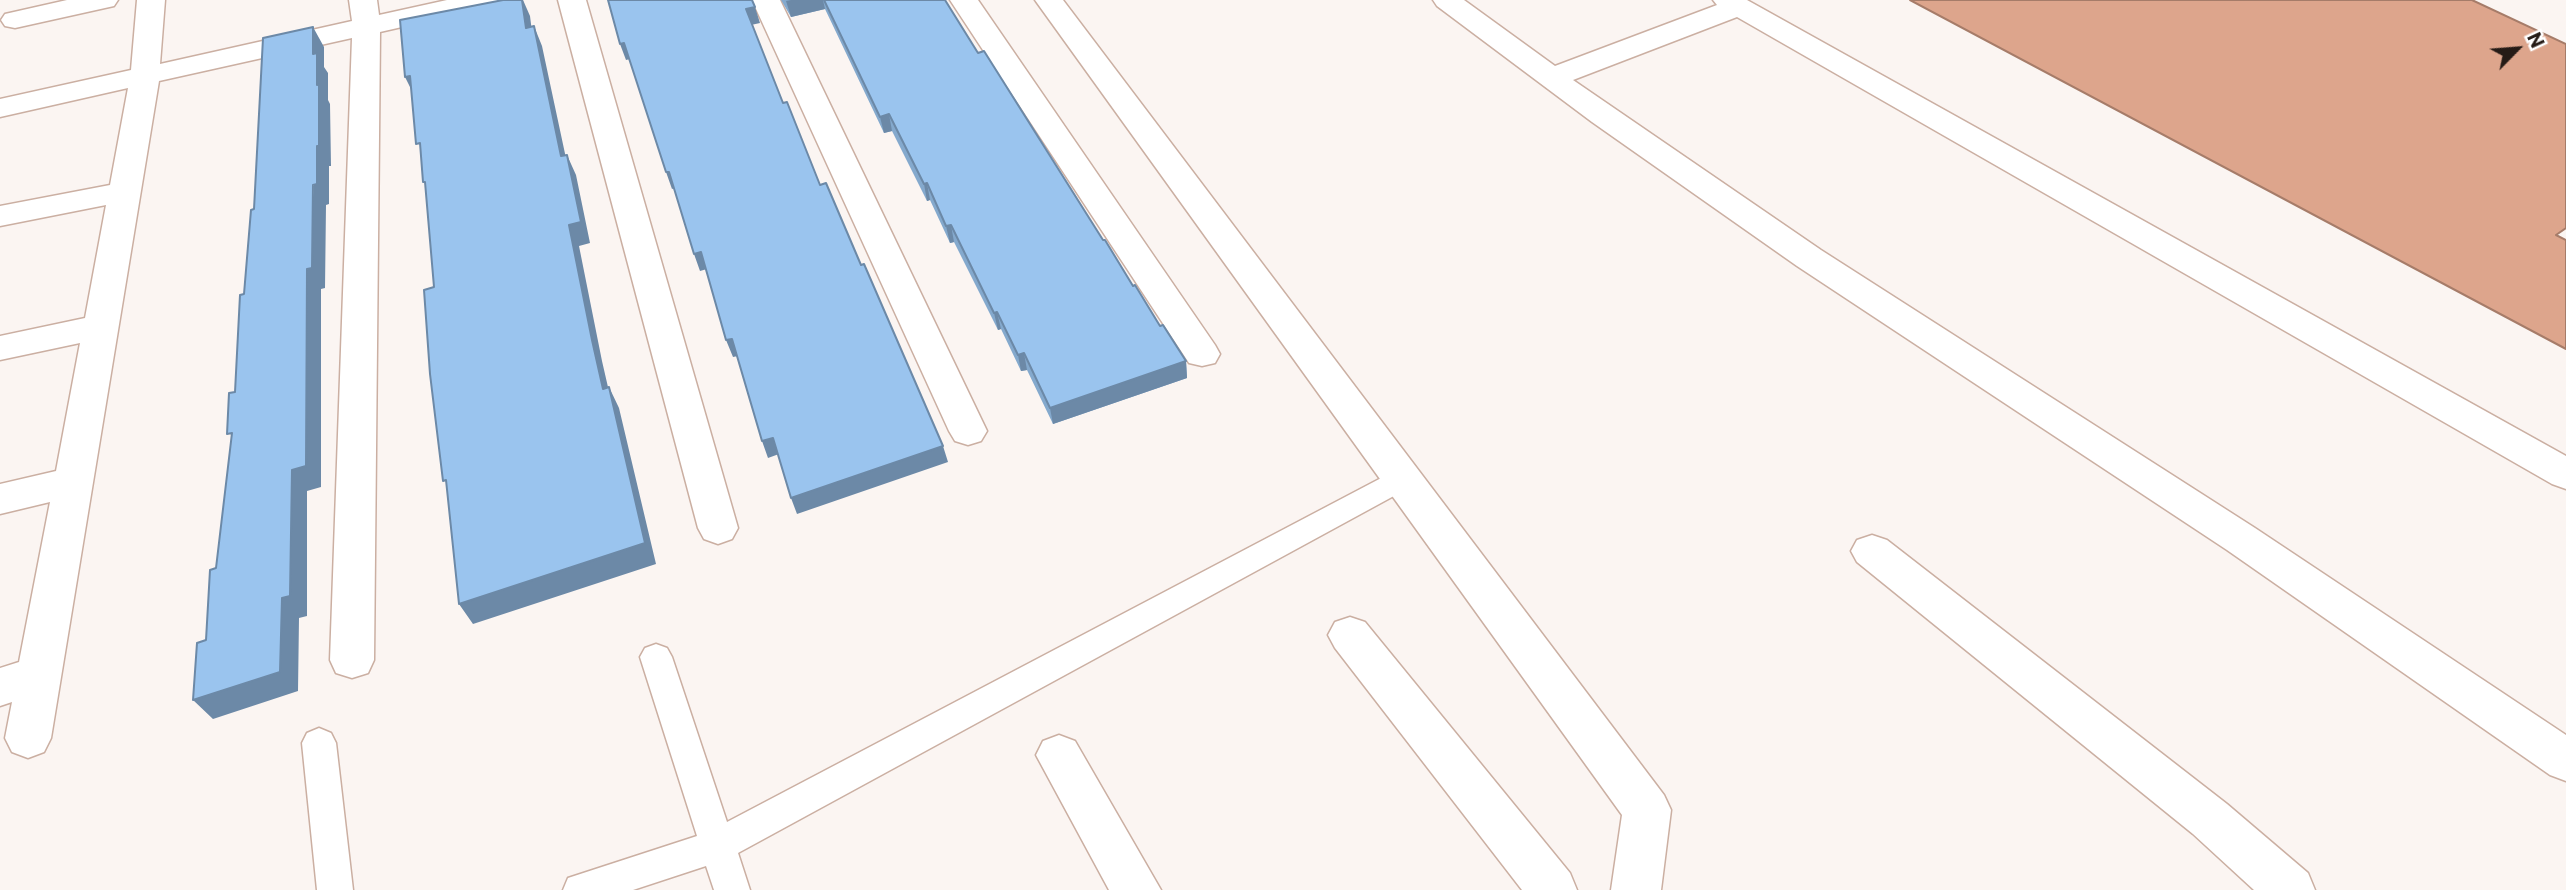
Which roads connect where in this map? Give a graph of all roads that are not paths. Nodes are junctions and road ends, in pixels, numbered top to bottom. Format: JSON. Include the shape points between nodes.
{"nodes":[{"id":1,"x":104,"y":0,"type":"edge"},
{"id":2,"x":151,"y":0,"type":"edge"},
{"id":3,"x":484,"y":0,"type":"edge"},
{"id":4,"x":572,"y":0,"type":"edge"},
{"id":5,"x":765,"y":0,"type":"edge"},
{"id":6,"x":964,"y":0,"type":"edge"},
{"id":7,"x":1049,"y":0,"type":"edge"},
{"id":8,"x":1447,"y":0,"type":"edge"},
{"id":9,"x":1732,"y":4,"type":"edge"},
{"id":10,"x":364,"y":13,"type":"edge"},
{"id":11,"x":15,"y":20,"type":"dead end"},
{"id":12,"x":145,"y":76,"type":"junction"},
{"id":13,"x":1552,"y":78,"type":"junction"},
{"id":14,"x":0,"y":108,"type":"edge"},
{"id":15,"x":124,"y":192,"type":"junction"},
{"id":16,"x":0,"y":216,"type":"edge"},
{"id":17,"x":101,"y":326,"type":"junction"},
{"id":18,"x":0,"y":348,"type":"edge"},
{"id":19,"x":1202,"y":354,"type":"dead end"},
{"id":20,"x":968,"y":431,"type":"dead end"},
{"id":21,"x":2566,"y":474,"type":"edge"},
{"id":22,"x":1404,"y":477,"type":"junction"},
{"id":23,"x":74,"y":481,"type":"junction"},
{"id":24,"x":0,"y":499,"type":"edge"},
{"id":25,"x":718,"y":528,"type":"dead end"},
{"id":26,"x":1872,"y":551,"type":"dead end"},
{"id":27,"x":1350,"y":635,"type":"dead end"},
{"id":28,"x":656,"y":656,"type":"dead end"},
{"id":29,"x":352,"y":660,"type":"dead end"},
{"id":30,"x":20,"y":681,"type":"edge"},
{"id":31,"x":28,"y":738,"type":"dead end"},
{"id":32,"x":319,"y":743,"type":"dead end"},
{"id":33,"x":1059,"y":755,"type":"dead end"},
{"id":34,"x":2566,"y":760,"type":"edge"},
{"id":35,"x":717,"y":846,"type":"junction"},
{"id":36,"x":335,"y":890,"type":"edge"},
{"id":37,"x":581,"y":890,"type":"edge"},
{"id":38,"x":732,"y":890,"type":"edge"},
{"id":39,"x":1136,"y":890,"type":"edge"},
{"id":40,"x":1552,"y":890,"type":"edge"},
{"id":41,"x":1636,"y":890,"type":"edge"},
{"id":42,"x":2290,"y":890,"type":"edge"}],
"edges":[{"from":1,"to":11,"type":"street"},
{"from":2,"to":12,"type":"street"},
{"from":3,"to":10,"type":"street"},
{"from":4,"to":25,"type":"street"},
{"from":5,"to":20,"type":"street"},
{"from":6,"to":19,"type":"street"},
{"from":7,"to":22,"type":"street"},
{"from":8,"to":13,"type":"street"},
{"from":9,"to":13,"type":"street"},
{"from":9,"to":21,"type":"street"},
{"from":10,"to":12,"type":"street"},
{"from":10,"to":29,"type":"street"},
{"from":12,"to":14,"type":"street"},
{"from":12,"to":15,"type":"street"},
{"from":13,"to":34,"type":"street","via":[[1809,258],[2241,539]]},
{"from":15,"to":16,"type":"street"},
{"from":15,"to":17,"type":"street"},
{"from":17,"to":18,"type":"street"},
{"from":17,"to":23,"type":"street"},
{"from":22,"to":35,"type":"lane"},
{"from":22,"to":41,"type":"street","via":[[1647,810]]},
{"from":23,"to":24,"type":"street"},
{"from":23,"to":30,"type":"street"},
{"from":26,"to":42,"type":"street","via":[[2210,819]]},
{"from":27,"to":40,"type":"street"},
{"from":28,"to":35,"type":"lane"},
{"from":30,"to":31,"type":"street"},
{"from":32,"to":36,"type":"lane"},
{"from":33,"to":39,"type":"street"},
{"from":35,"to":37,"type":"lane"},
{"from":35,"to":38,"type":"lane"}]}
